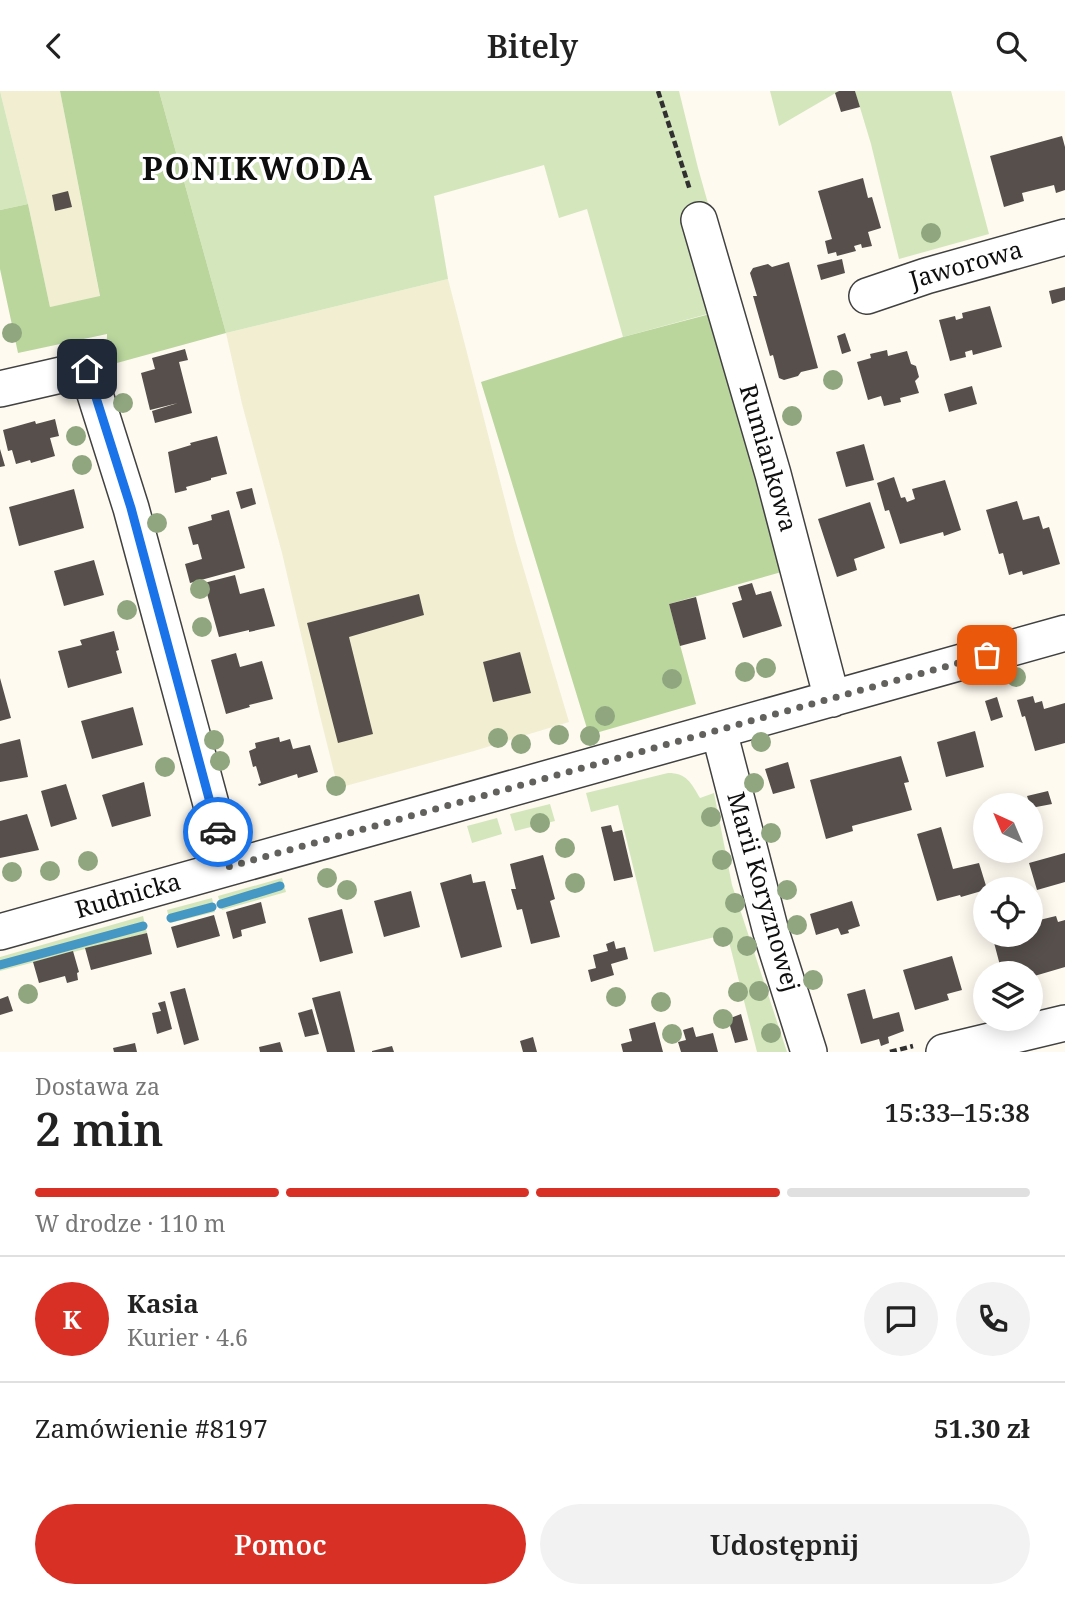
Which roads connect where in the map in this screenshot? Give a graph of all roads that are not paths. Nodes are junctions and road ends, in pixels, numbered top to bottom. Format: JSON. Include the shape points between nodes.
{"nodes":[{"id":1,"x":699,"y":220,"type":"road end"},
{"id":2,"x":1065,"y":237,"type":"edge"},
{"id":3,"x":867,"y":296,"type":"dead end"},
{"id":4,"x":0,"y":389,"type":"edge"},
{"id":5,"x":1065,"y":633,"type":"edge"},
{"id":6,"x":832,"y":699,"type":"junction"},
{"id":7,"x":719,"y":731,"type":"junction"},
{"id":8,"x":228,"y":867,"type":"junction"},
{"id":9,"x":0,"y":932,"type":"edge"},
{"id":10,"x":1065,"y":1023,"type":"edge"},
{"id":11,"x":809,"y":1052,"type":"edge"},
{"id":12,"x":944,"y":1052,"type":"edge"}],
"edges":[{"from":1,"to":6,"type":"street","name":"Rumiankowa"},
{"from":2,"to":3,"type":"street","name":"Jaworowa"},
{"from":4,"to":8,"type":"street","via":[[87,369],[131,508]]},
{"from":5,"to":6,"type":"street","name":"Rudnicka"},
{"from":6,"to":7,"type":"street","name":"Rudnicka"},
{"from":7,"to":8,"type":"street","name":"Rudnicka"},
{"from":7,"to":11,"type":"street","name":"Marii Koryznowej","via":[[771,932]]},
{"from":8,"to":9,"type":"street","name":"Rudnicka"},
{"from":10,"to":12,"type":"street"}]}
